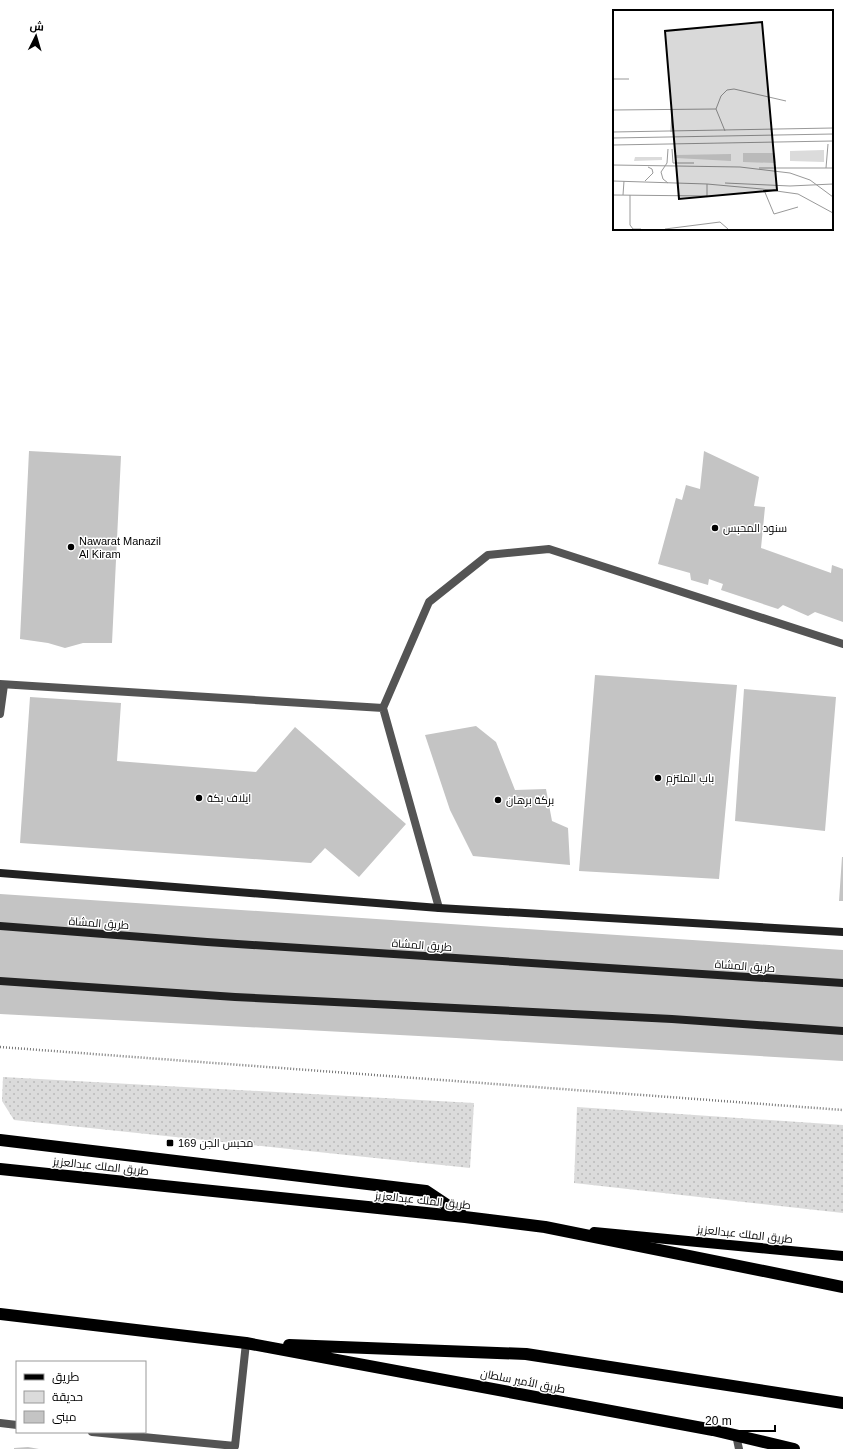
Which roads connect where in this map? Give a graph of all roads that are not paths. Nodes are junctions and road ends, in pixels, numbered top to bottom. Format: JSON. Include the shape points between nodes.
{"nodes":[{"id":1,"x":843,"y":644,"type":"edge"},
{"id":2,"x":2,"y":685,"type":"edge"},
{"id":3,"x":383,"y":708,"type":"junction"},
{"id":4,"x":0,"y":714,"type":"edge"},
{"id":5,"x":0,"y":873,"type":"edge"},
{"id":6,"x":439,"y":908,"type":"junction"},
{"id":7,"x":0,"y":926,"type":"edge"},
{"id":8,"x":843,"y":932,"type":"edge"},
{"id":9,"x":0,"y":981,"type":"edge"},
{"id":10,"x":843,"y":983,"type":"edge"},
{"id":11,"x":843,"y":1031,"type":"edge"},
{"id":12,"x":0,"y":1140,"type":"edge"},
{"id":13,"x":0,"y":1169,"type":"edge"},
{"id":14,"x":465,"y":1217,"type":"junction"},
{"id":15,"x":545,"y":1227,"type":"junction"},
{"id":16,"x":843,"y":1256,"type":"edge"},
{"id":17,"x":843,"y":1287,"type":"edge"},
{"id":18,"x":0,"y":1314,"type":"edge"},
{"id":19,"x":246,"y":1343,"type":"junction"},
{"id":20,"x":843,"y":1403,"type":"edge"},
{"id":21,"x":0,"y":1423,"type":"edge"},
{"id":22,"x":16,"y":1425,"type":"edge"},
{"id":23,"x":102,"y":1433,"type":"edge"},
{"id":24,"x":736,"y":1435,"type":"junction"},
{"id":25,"x":739,"y":1449,"type":"edge"},
{"id":26,"x":794,"y":1449,"type":"edge"}],
"edges":[{"from":1,"to":3,"type":"street","via":[[549,549],[488,555],[430,602]]},
{"from":2,"to":3,"type":"street"},
{"from":2,"to":4,"type":"street"},
{"from":3,"to":6,"type":"street"},
{"from":5,"to":6,"type":"main road"},
{"from":6,"to":8,"type":"main road"},
{"from":7,"to":10,"type":"main road","name":"طريق المشاة"},
{"from":9,"to":11,"type":"main road","via":[[235,997],[672,1019]]},
{"from":12,"to":14,"type":"highway","via":[[426,1191]]},
{"from":13,"to":14,"type":"highway","name":"طريق الملك عبدالعزيز"},
{"from":14,"to":15,"type":"highway","name":"طريق الملك عبدالعزيز"},
{"from":15,"to":16,"type":"main road","name":"طريق الملك عبدالعزيز"},
{"from":15,"to":17,"type":"highway"},
{"from":18,"to":19,"type":"highway"},
{"from":19,"to":20,"type":"highway","via":[[526,1354]]},
{"from":19,"to":23,"type":"street","via":[[235,1446]]},
{"from":19,"to":24,"type":"highway","name":"طريق الأمير سلطان"},
{"from":21,"to":22,"type":"street"},
{"from":24,"to":25,"type":"street"},
{"from":24,"to":26,"type":"highway","name":"طريق الأمير سلطان"}]}
